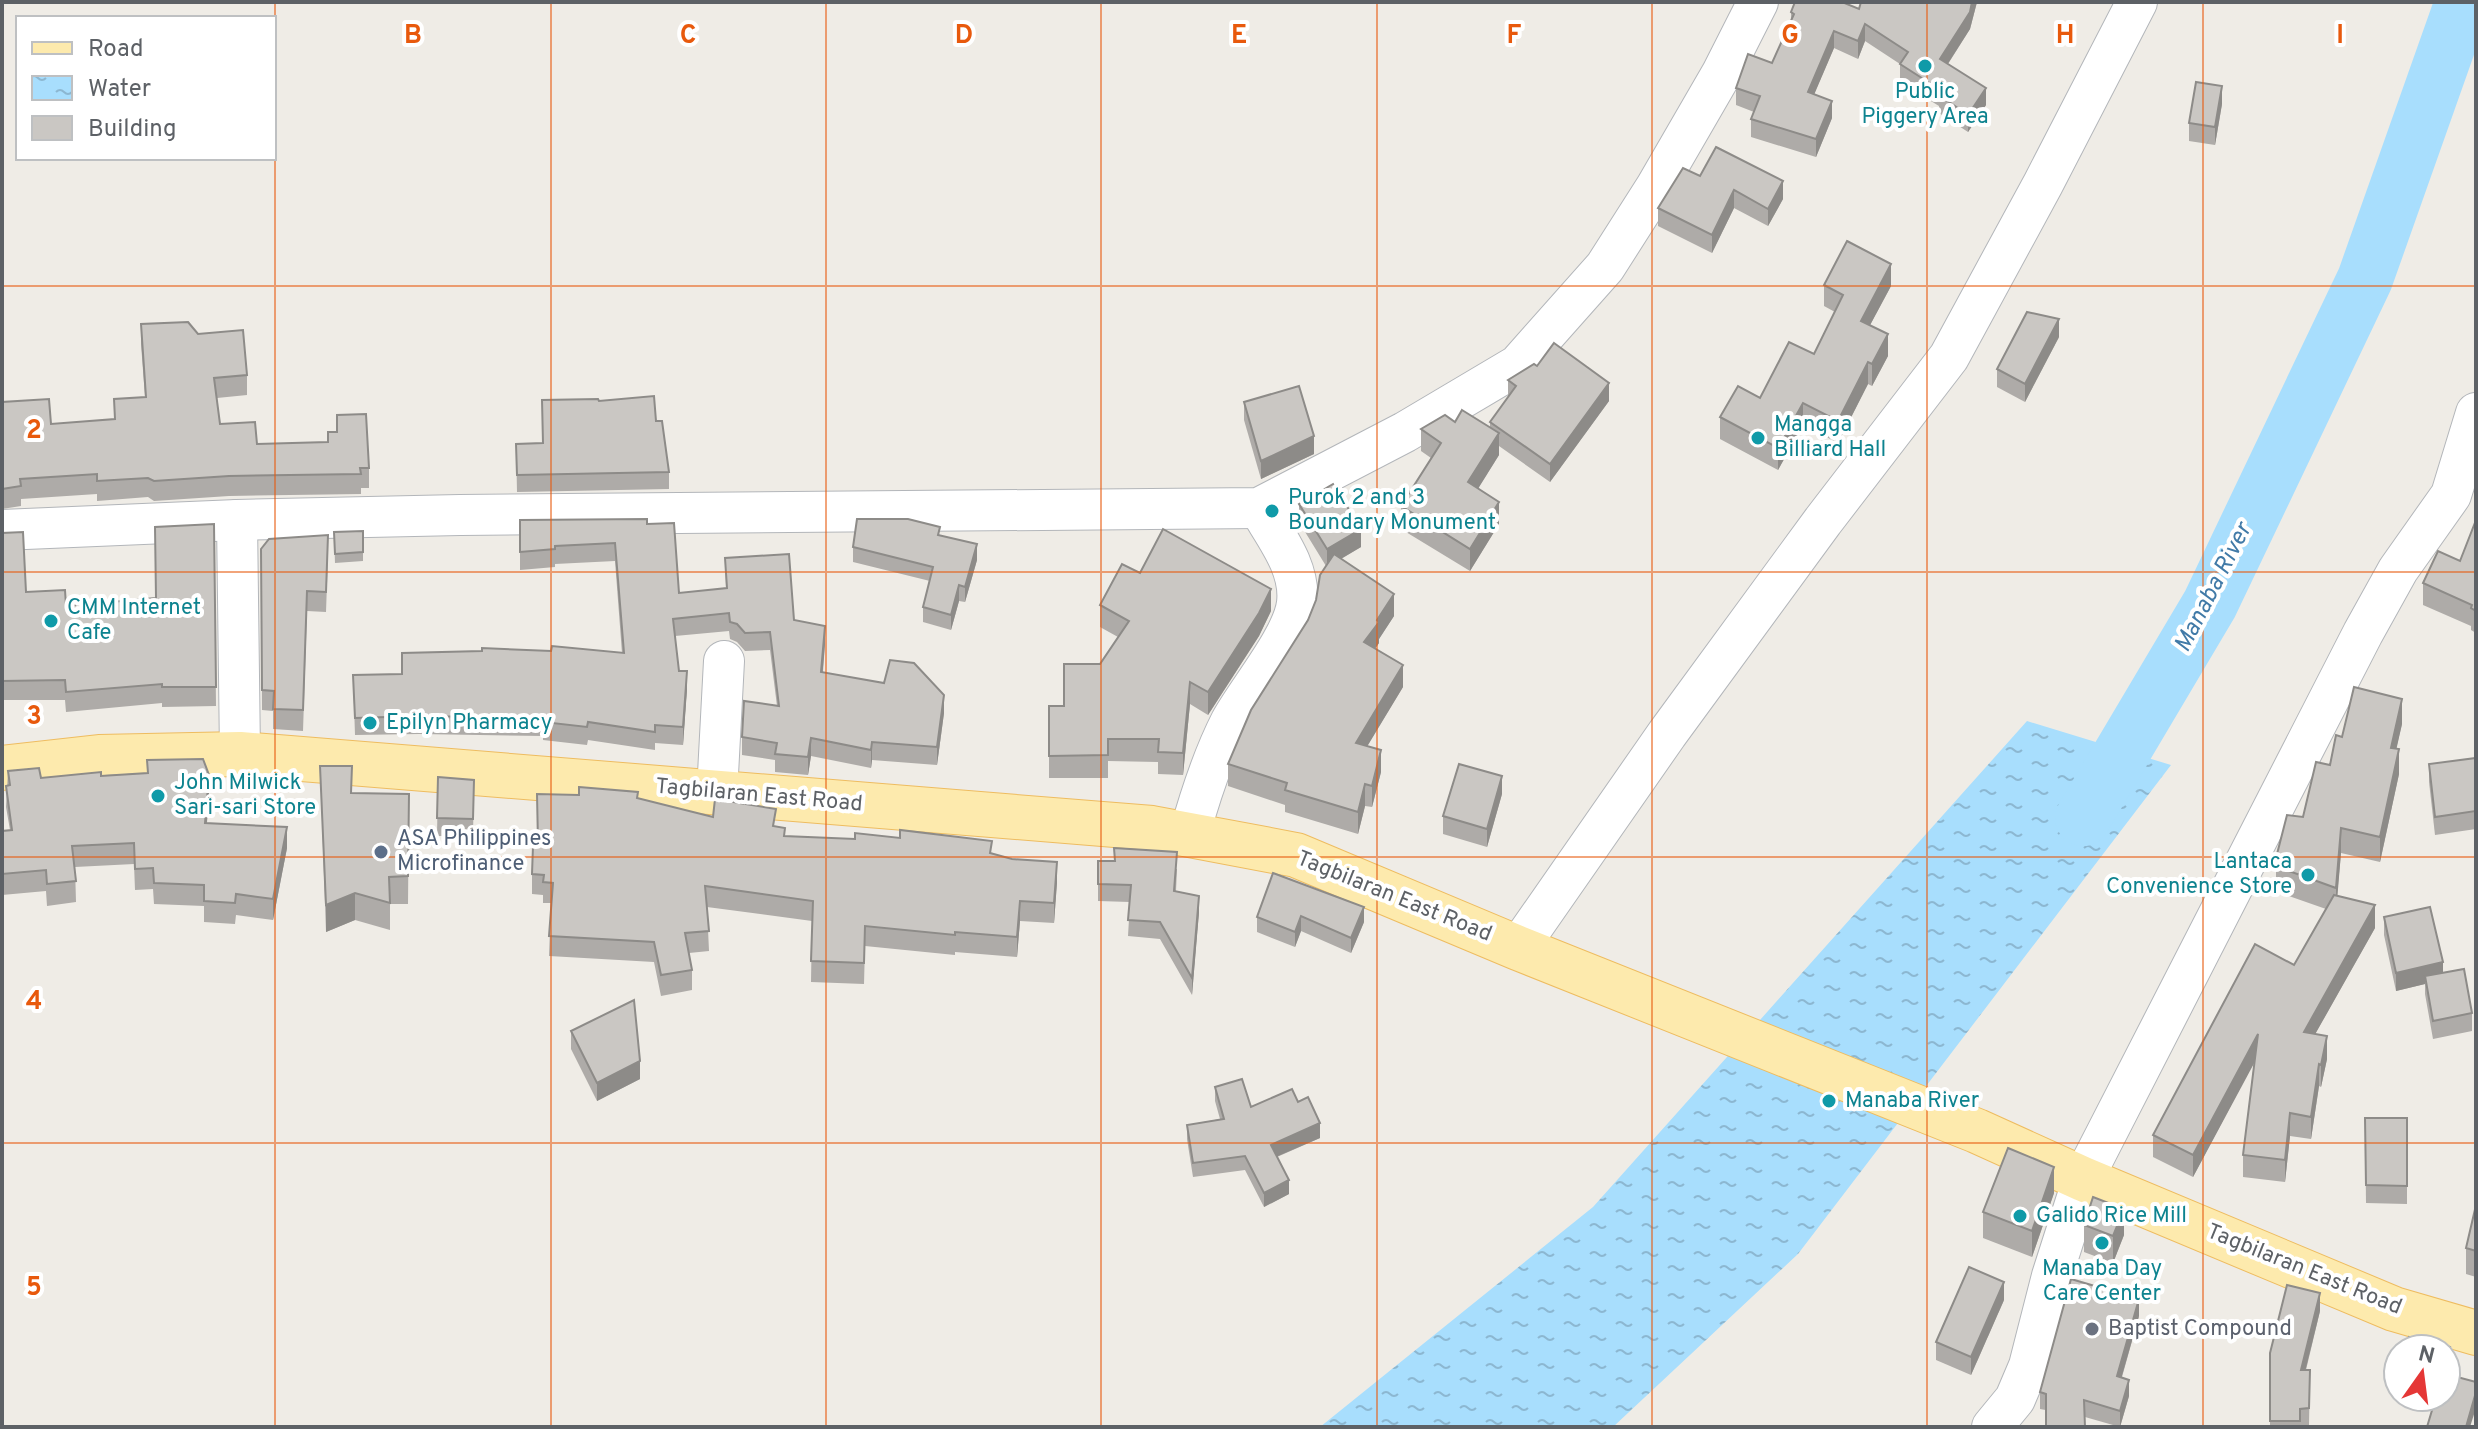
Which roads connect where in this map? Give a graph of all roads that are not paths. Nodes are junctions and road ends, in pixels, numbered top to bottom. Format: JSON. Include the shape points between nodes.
{"nodes":[{"id":1,"x":1758,"y":2,"type":"edge"},
{"id":2,"x":2137,"y":2,"type":"edge"},
{"id":3,"x":2476,"y":413,"type":"edge"},
{"id":4,"x":1259,"y":508,"type":"junction"},
{"id":5,"x":237,"y":520,"type":"junction"},
{"id":6,"x":2,"y":530,"type":"edge"},
{"id":7,"x":724,"y":661,"type":"dead end"},
{"id":8,"x":240,"y":754,"type":"junction"},
{"id":9,"x":2,"y":768,"type":"edge"},
{"id":10,"x":717,"y":793,"type":"junction"},
{"id":11,"x":1189,"y":836,"type":"junction"},
{"id":12,"x":1529,"y":952,"type":"junction"},
{"id":13,"x":2083,"y":1179,"type":"junction"},
{"id":14,"x":2476,"y":1333,"type":"edge"},
{"id":15,"x":1992,"y":1427,"type":"edge"}],
"edges":[{"from":1,"to":4,"type":"street","via":[[1656,187],[1605,267],[1518,365],[1405,432]]},
{"from":2,"to":12,"type":"street","via":[[1949,357],[1676,722]]},
{"from":3,"to":13,"type":"street","via":[[2451,495],[2398,570],[2363,633]]},
{"from":4,"to":5,"type":"street"},
{"from":4,"to":11,"type":"street","via":[[1295,574],[1297,604],[1289,628],[1217,750]]},
{"from":5,"to":6,"type":"street"},
{"from":5,"to":8,"type":"street"},
{"from":7,"to":10,"type":"street"},
{"from":8,"to":9,"type":"main road","name":"Tagbilaran East Road","via":[[99,757]]},
{"from":8,"to":10,"type":"main road","name":"Tagbilaran East Road"},
{"from":10,"to":11,"type":"main road","name":"Tagbilaran East Road","via":[[1152,828]]},
{"from":11,"to":12,"type":"main road","name":"Tagbilaran East Road","via":[[1296,855]]},
{"from":12,"to":13,"type":"main road","name":"Tagbilaran East Road","via":[[1977,1131]]},
{"from":13,"to":14,"type":"main road","name":"Tagbilaran East Road","via":[[2394,1309]]},
{"from":13,"to":15,"type":"street","via":[[2029,1366],[2015,1399]]}]}
